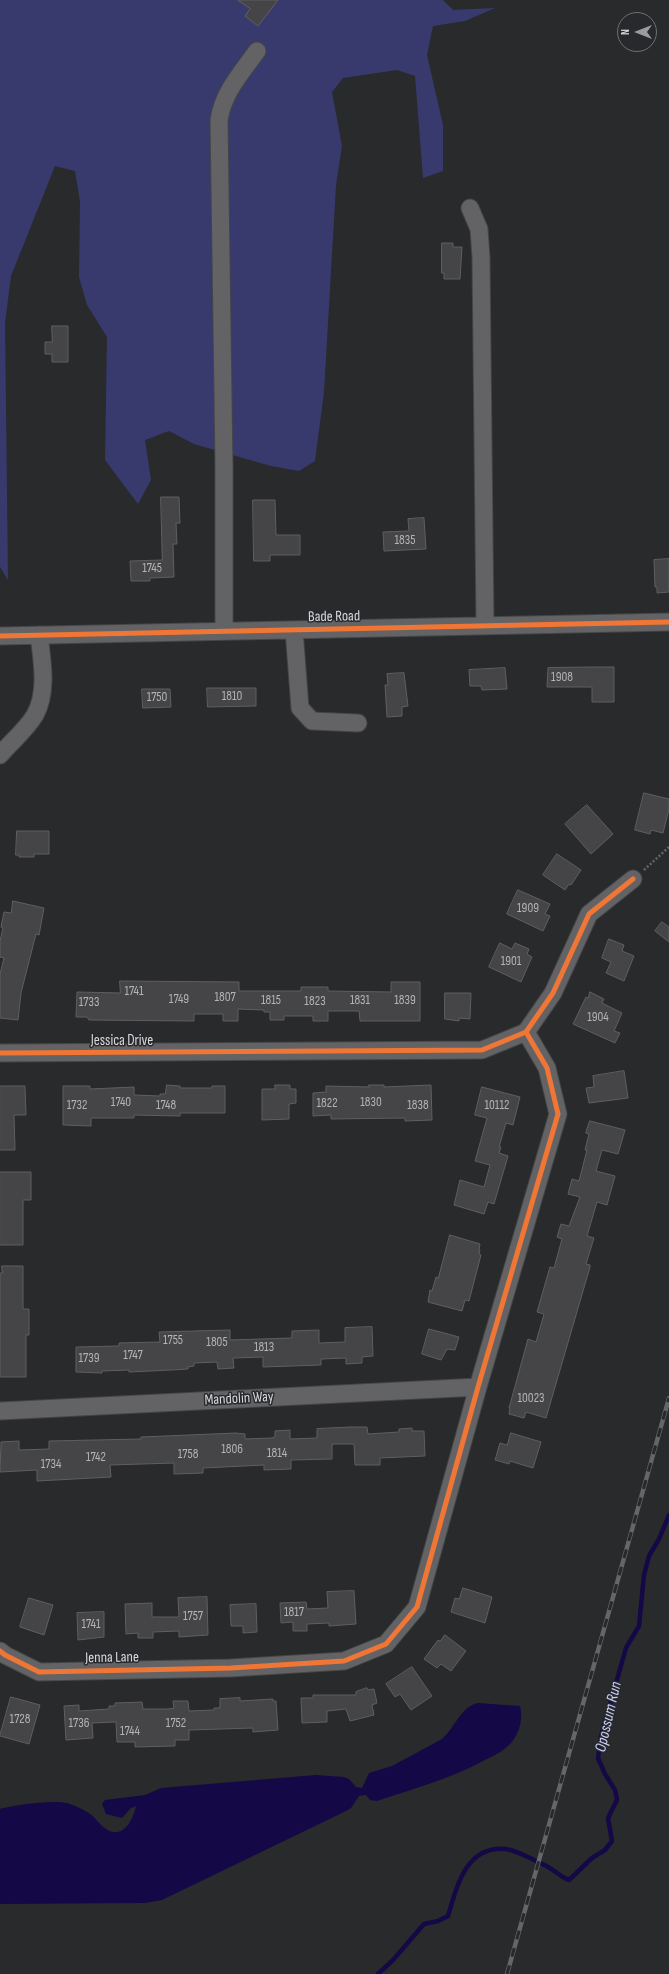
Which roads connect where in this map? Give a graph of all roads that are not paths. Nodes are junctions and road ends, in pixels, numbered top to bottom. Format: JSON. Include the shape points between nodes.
{"nodes":[{"id":1,"x":257,"y":51,"type":"dead end"},
{"id":2,"x":470,"y":208,"type":"dead end"},
{"id":3,"x":669,"y":622,"type":"edge"},
{"id":4,"x":485,"y":626,"type":"junction"},
{"id":5,"x":294,"y":630,"type":"junction"},
{"id":6,"x":224,"y":631,"type":"junction"},
{"id":7,"x":39,"y":635,"type":"junction"},
{"id":8,"x":0,"y":636,"type":"edge"},
{"id":9,"x":358,"y":722,"type":"dead end"},
{"id":10,"x":0,"y":755,"type":"edge"},
{"id":11,"x":633,"y":879,"type":"road end"},
{"id":12,"x":526,"y":1032,"type":"junction"},
{"id":13,"x":0,"y":1053,"type":"edge"},
{"id":14,"x":478,"y":1387,"type":"junction"},
{"id":15,"x":0,"y":1411,"type":"edge"},
{"id":16,"x":0,"y":1651,"type":"edge"}],
"edges":[{"from":1,"to":6,"type":"street","via":[[229,89],[218,120]]},
{"from":2,"to":4,"type":"street","via":[[479,229],[481,258]]},
{"from":3,"to":4,"type":"street","name":"Bade Road"},
{"from":4,"to":5,"type":"street","name":"Bade Road"},
{"from":5,"to":6,"type":"street","name":"Bade Road"},
{"from":5,"to":9,"type":"street","via":[[300,708],[312,721]]},
{"from":6,"to":7,"type":"street","name":"Bade Road"},
{"from":7,"to":8,"type":"street","name":"Bade Road"},
{"from":7,"to":10,"type":"street","via":[[42,693],[35,714]]},
{"from":11,"to":12,"type":"street","via":[[589,914],[553,993]]},
{"from":12,"to":13,"type":"street","name":"Jessica Drive","via":[[482,1050]]},
{"from":12,"to":14,"type":"street","name":"Jenna Lane","via":[[548,1068],[558,1114]]},
{"from":14,"to":15,"type":"street","name":"Mandolin Way"},
{"from":14,"to":16,"type":"street","name":"Jenna Lane","via":[[417,1607],[386,1644],[344,1661],[231,1668],[39,1672],[5,1656]]}]}
